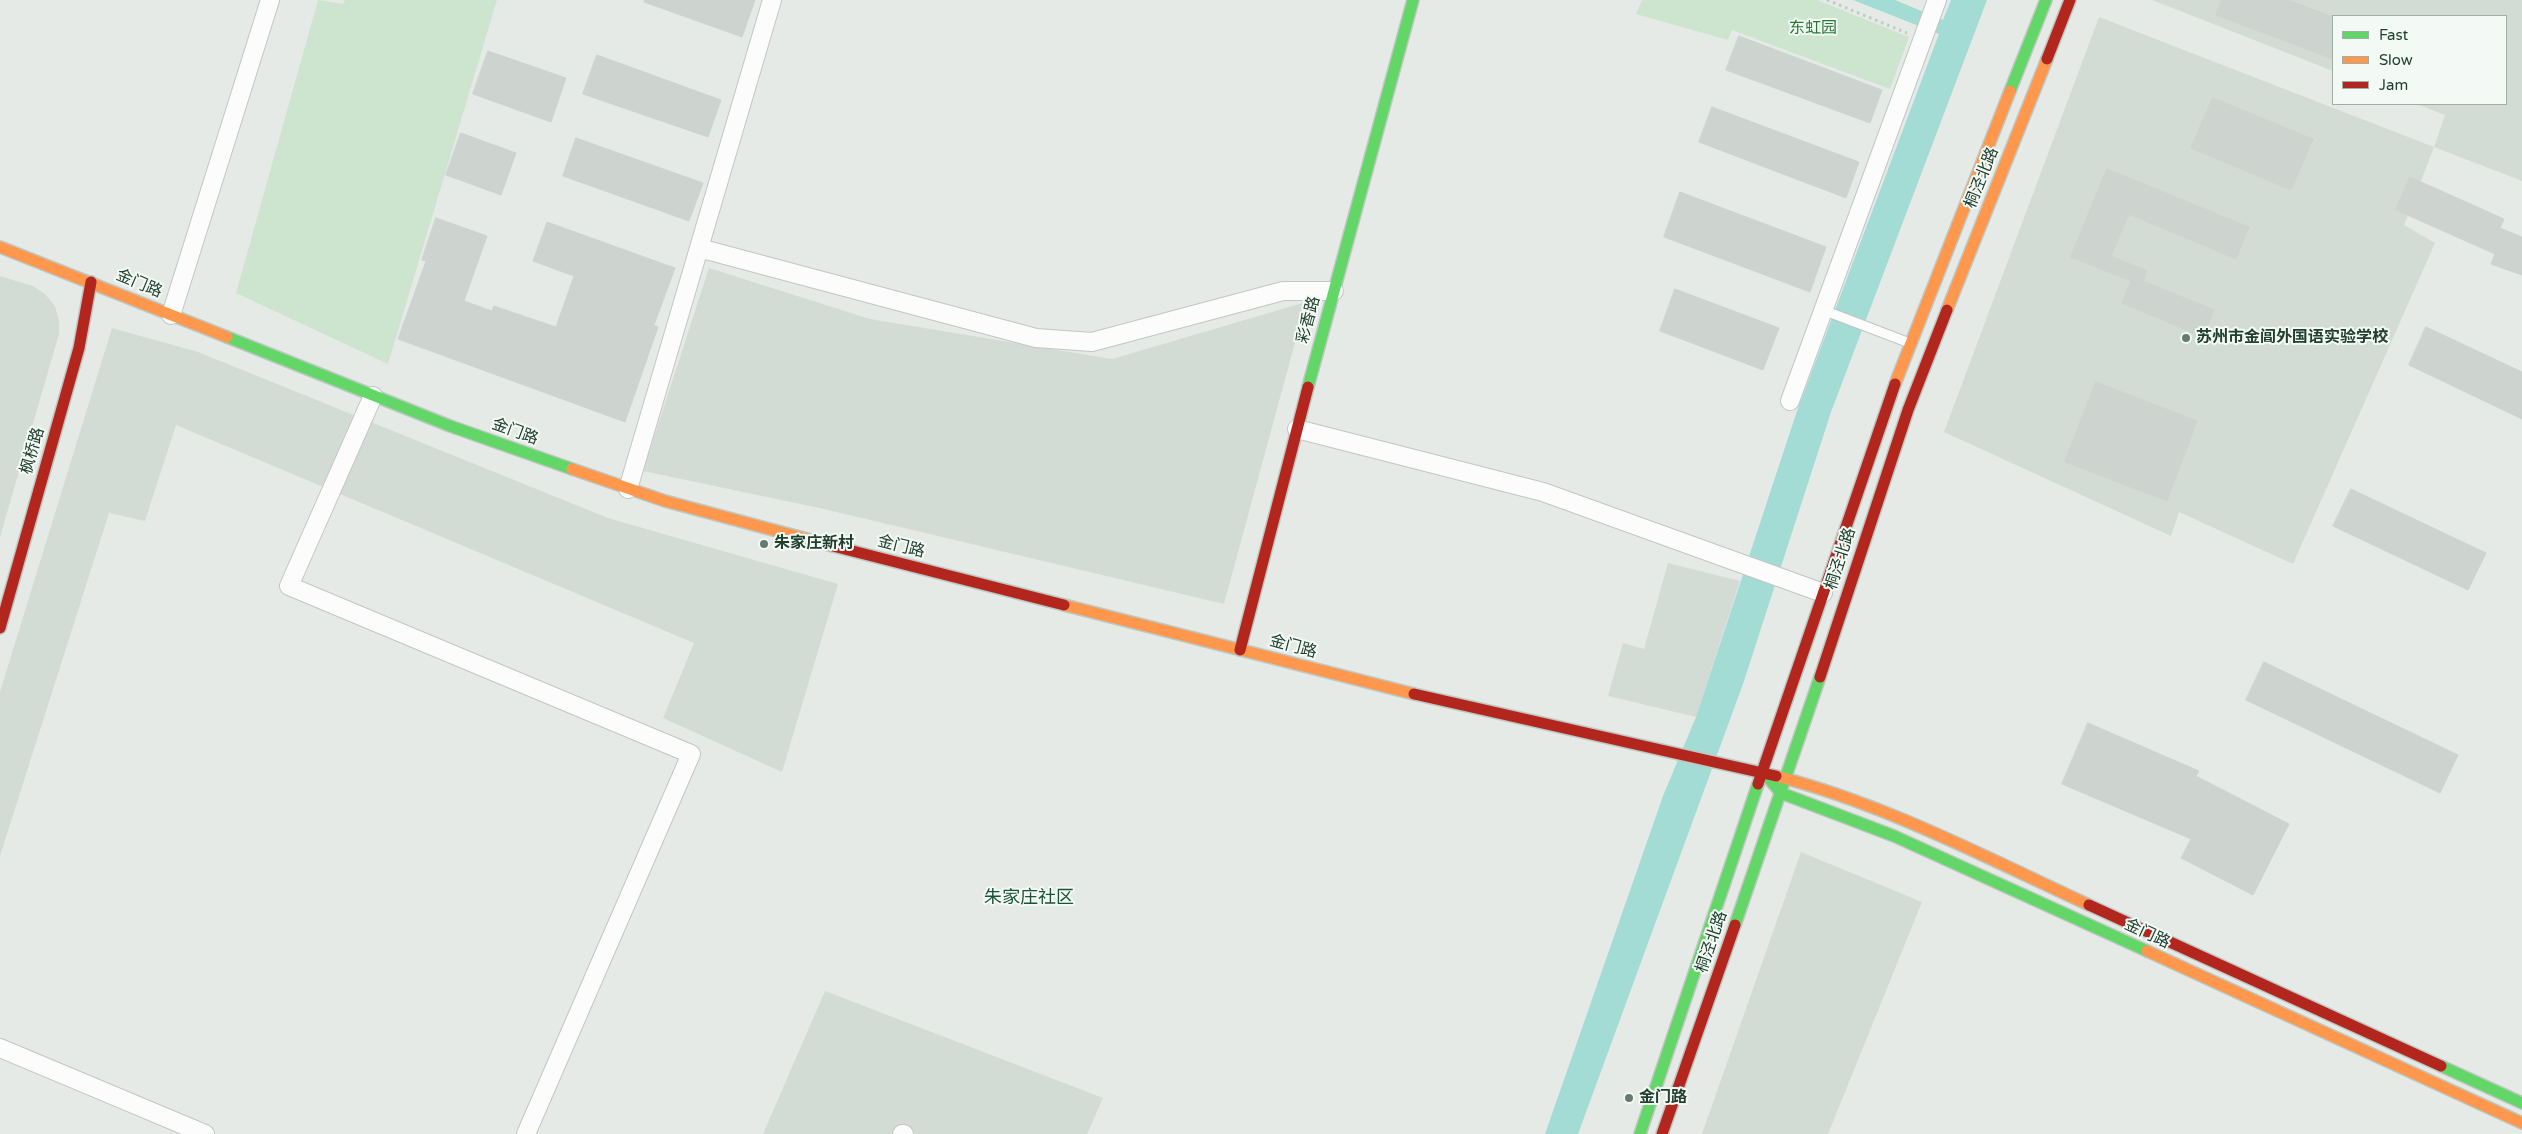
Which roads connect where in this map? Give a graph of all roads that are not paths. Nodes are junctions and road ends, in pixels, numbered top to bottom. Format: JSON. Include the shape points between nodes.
{"nodes":[{"id":1,"x":270,"y":0,"type":"edge"},
{"id":2,"x":772,"y":0,"type":"edge"},
{"id":3,"x":1413,"y":0,"type":"edge"},
{"id":4,"x":2046,"y":0,"type":"edge"},
{"id":5,"x":2070,"y":0,"type":"edge"},
{"id":6,"x":1935,"y":5,"type":"edge"},
{"id":7,"x":0,"y":247,"type":"edge"},
{"id":8,"x":699,"y":248,"type":"junction"},
{"id":9,"x":91,"y":282,"type":"junction"},
{"id":10,"x":1334,"y":291,"type":"junction"},
{"id":11,"x":1827,"y":312,"type":"junction"},
{"id":12,"x":171,"y":315,"type":"junction"},
{"id":13,"x":1909,"y":343,"type":"junction"},
{"id":14,"x":373,"y":396,"type":"junction"},
{"id":15,"x":1790,"y":401,"type":"dead end"},
{"id":16,"x":1296,"y":429,"type":"junction"},
{"id":17,"x":628,"y":489,"type":"junction"},
{"id":18,"x":1824,"y":594,"type":"junction"},
{"id":19,"x":0,"y":628,"type":"edge"},
{"id":20,"x":1240,"y":650,"type":"junction"},
{"id":21,"x":1764,"y":772,"type":"junction"},
{"id":22,"x":1786,"y":778,"type":"junction"},
{"id":23,"x":1780,"y":793,"type":"junction"},
{"id":24,"x":0,"y":1048,"type":"edge"},
{"id":25,"x":2522,"y":1103,"type":"edge"},
{"id":26,"x":2522,"y":1123,"type":"edge"},
{"id":27,"x":205,"y":1134,"type":"edge"},
{"id":28,"x":526,"y":1134,"type":"edge"},
{"id":29,"x":1640,"y":1134,"type":"edge"},
{"id":30,"x":1662,"y":1134,"type":"edge"}],
"edges":[{"from":1,"to":12,"type":"street"},
{"from":2,"to":8,"type":"street"},
{"from":3,"to":10,"type":"main road","name":"彩香路"},
{"from":4,"to":13,"type":"main road","name":"桐泾北路"},
{"from":5,"to":22,"type":"main road","name":"桐泾北路","via":[[1911,403]]},
{"from":6,"to":11,"type":"street"},
{"from":7,"to":9,"type":"main road","name":"金门路"},
{"from":8,"to":10,"type":"street","via":[[1036,338],[1092,342],[1283,291]]},
{"from":8,"to":17,"type":"street"},
{"from":9,"to":12,"type":"main road","name":"金门路"},
{"from":9,"to":19,"type":"main road","name":"枫桥路","via":[[79,348]]},
{"from":10,"to":16,"type":"main road","name":"彩香路"},
{"from":11,"to":13,"type":"lane"},
{"from":11,"to":15,"type":"street"},
{"from":12,"to":14,"type":"main road","name":"金门路"},
{"from":13,"to":18,"type":"main road","name":"桐泾北路"},
{"from":14,"to":17,"type":"main road","name":"金门路"},
{"from":14,"to":28,"type":"street","via":[[289,586],[691,754]]},
{"from":16,"to":18,"type":"street","via":[[1543,492]]},
{"from":16,"to":20,"type":"main road","name":"彩香路"},
{"from":17,"to":20,"type":"main road","name":"金门路","via":[[804,539]]},
{"from":18,"to":21,"type":"main road","name":"桐泾北路"},
{"from":20,"to":21,"type":"main road","name":"金门路","via":[[1392,690]]},
{"from":21,"to":22,"type":"main road","name":"金门路"},
{"from":21,"to":23,"type":"main road"},
{"from":21,"to":29,"type":"main road","name":"桐泾北路"},
{"from":22,"to":23,"type":"main road","name":"桐泾北路"},
{"from":22,"to":25,"type":"main road","name":"金门路","via":[[1828,790],[1902,819]]},
{"from":23,"to":26,"type":"main road","name":"金门路","via":[[1894,836]]},
{"from":23,"to":30,"type":"main road","name":"桐泾北路"},
{"from":24,"to":27,"type":"street"}]}
